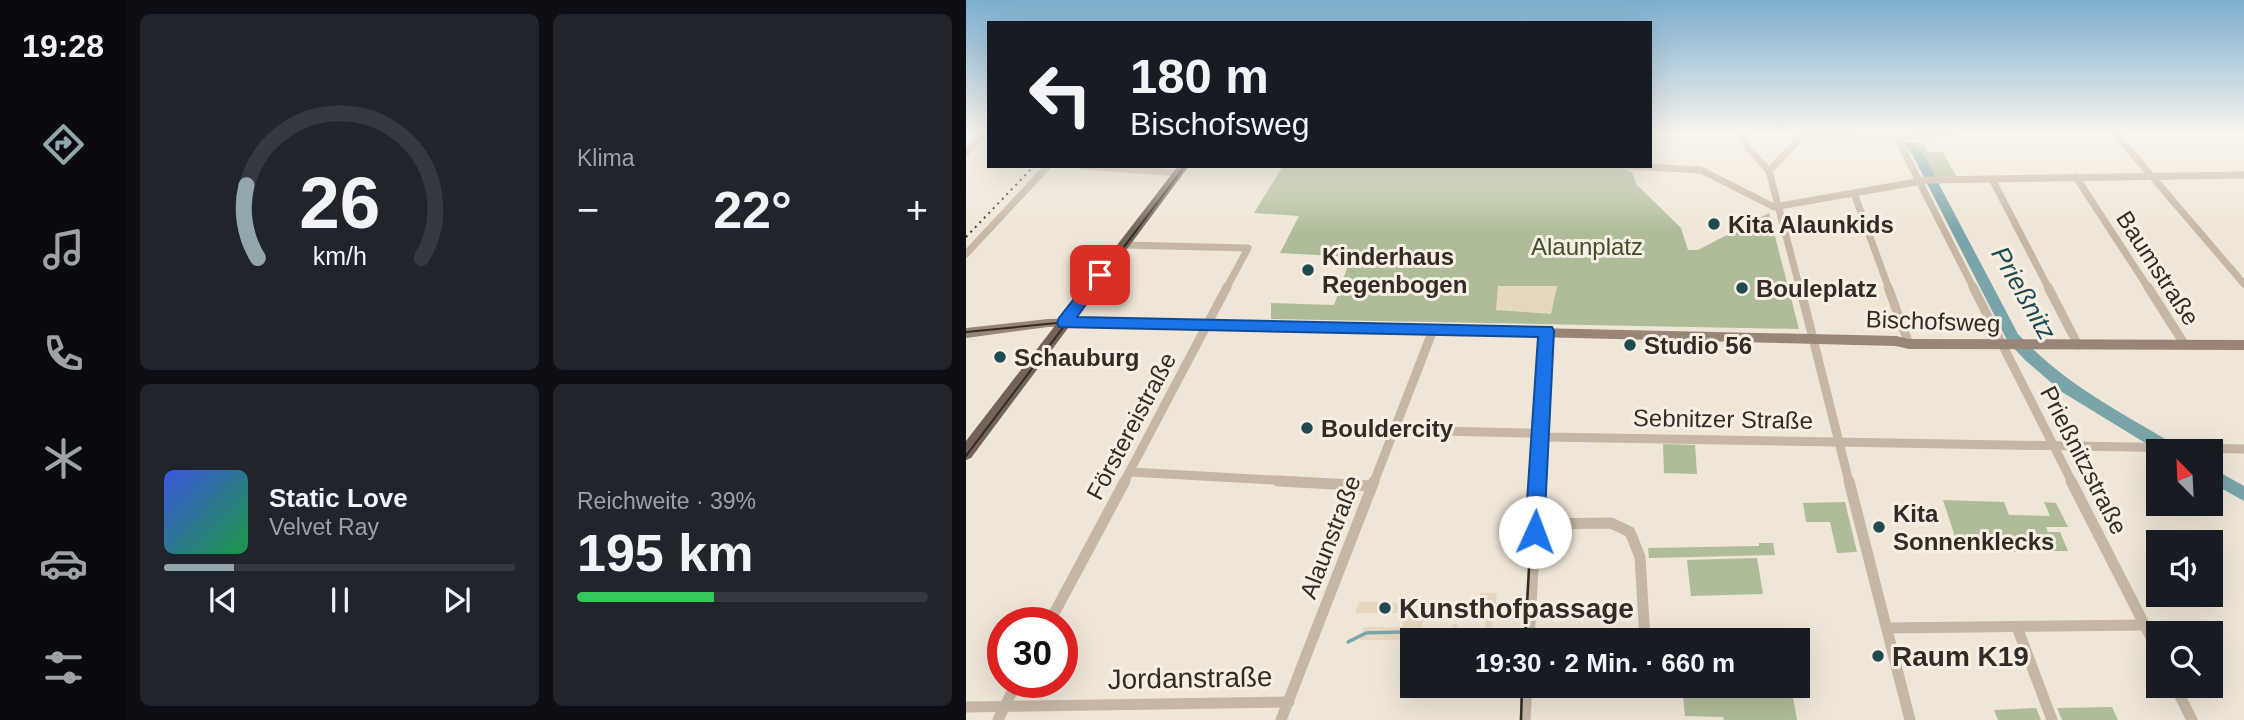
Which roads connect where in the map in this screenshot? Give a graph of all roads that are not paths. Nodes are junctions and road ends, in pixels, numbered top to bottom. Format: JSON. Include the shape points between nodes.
{"nodes":[{"id":1,"x":1764,"y":166,"type":"edge"},
{"id":2,"x":1774,"y":166,"type":"edge"},
{"id":3,"x":1916,"y":166,"type":"edge"},
{"id":4,"x":2143,"y":166,"type":"edge"},
{"id":5,"x":1652,"y":167,"type":"edge"},
{"id":6,"x":1046,"y":168,"type":"edge"},
{"id":7,"x":1149,"y":168,"type":"edge"},
{"id":8,"x":1182,"y":169,"type":"edge"},
{"id":9,"x":1769,"y":171,"type":"junction"},
{"id":10,"x":2151,"y":175,"type":"junction"},
{"id":11,"x":2244,"y":175,"type":"edge"},
{"id":12,"x":2076,"y":177,"type":"junction"},
{"id":13,"x":1992,"y":179,"type":"junction"},
{"id":14,"x":1927,"y":180,"type":"junction"},
{"id":15,"x":1854,"y":193,"type":"junction"},
{"id":16,"x":1779,"y":207,"type":"junction"},
{"id":17,"x":1124,"y":245,"type":"junction"},
{"id":18,"x":966,"y":254,"type":"edge"},
{"id":19,"x":2244,"y":284,"type":"edge"},
{"id":20,"x":1064,"y":323,"type":"junction"},
{"id":21,"x":1209,"y":325,"type":"junction"},
{"id":22,"x":1433,"y":330,"type":"junction"},
{"id":23,"x":1546,"y":331,"type":"junction"},
{"id":24,"x":966,"y":333,"type":"edge"},
{"id":25,"x":1909,"y":344,"type":"junction"},
{"id":26,"x":1814,"y":345,"type":"junction"},
{"id":27,"x":2013,"y":345,"type":"junction"},
{"id":28,"x":2078,"y":345,"type":"junction"},
{"id":29,"x":2185,"y":345,"type":"junction"},
{"id":30,"x":2244,"y":345,"type":"edge"},
{"id":31,"x":1393,"y":430,"type":"junction"},
{"id":32,"x":1539,"y":436,"type":"junction"},
{"id":33,"x":1840,"y":443,"type":"junction"},
{"id":34,"x":2052,"y":444,"type":"junction"},
{"id":35,"x":2244,"y":449,"type":"edge"},
{"id":36,"x":966,"y":453,"type":"edge"},
{"id":37,"x":1131,"y":472,"type":"junction"},
{"id":38,"x":1372,"y":486,"type":"junction"},
{"id":39,"x":1534,"y":524,"type":"junction"},
{"id":40,"x":1058,"y":607,"type":"edge"},
{"id":41,"x":2145,"y":625,"type":"joint"},
{"id":42,"x":2017,"y":627,"type":"junction"},
{"id":43,"x":1530,"y":628,"type":"edge"},
{"id":44,"x":1644,"y":628,"type":"edge"},
{"id":45,"x":1886,"y":628,"type":"junction"},
{"id":46,"x":1009,"y":698,"type":"edge"},
{"id":47,"x":1526,"y":698,"type":"edge"},
{"id":48,"x":2181,"y":698,"type":"edge"},
{"id":49,"x":1289,"y":702,"type":"junction"},
{"id":50,"x":1005,"y":705,"type":"junction"},
{"id":51,"x":966,"y":707,"type":"edge"},
{"id":52,"x":998,"y":720,"type":"edge"},
{"id":53,"x":1281,"y":720,"type":"edge"},
{"id":54,"x":1525,"y":720,"type":"edge"},
{"id":55,"x":1910,"y":720,"type":"edge"},
{"id":56,"x":2052,"y":720,"type":"edge"},
{"id":57,"x":2192,"y":720,"type":"edge"}],
"edges":[{"from":1,"to":9,"type":"street"},
{"from":2,"to":9,"type":"street"},
{"from":3,"to":14,"type":"street","name":"Prießnitzstraße"},
{"from":4,"to":10,"type":"street"},
{"from":5,"to":16,"type":"street","via":[[1701,170]]},
{"from":6,"to":18,"type":"street"},
{"from":7,"to":8,"type":"street"},
{"from":8,"to":17,"type":"main road"},
{"from":9,"to":16,"type":"street"},
{"from":10,"to":11,"type":"street"},
{"from":10,"to":12,"type":"street"},
{"from":10,"to":19,"type":"street"},
{"from":12,"to":13,"type":"street"},
{"from":12,"to":29,"type":"street","name":"Baumstraße"},
{"from":13,"to":14,"type":"street"},
{"from":13,"to":28,"type":"street"},
{"from":14,"to":15,"type":"street"},
{"from":14,"to":27,"type":"street","name":"Prießnitzstraße"},
{"from":15,"to":16,"type":"street"},
{"from":15,"to":25,"type":"street"},
{"from":16,"to":26,"type":"street"},
{"from":17,"to":20,"type":"main road"},
{"from":17,"to":21,"type":"street","name":"Förstereistraße","via":[[1248,248]]},
{"from":20,"to":21,"type":"street"},
{"from":20,"to":24,"type":"street"},
{"from":20,"to":36,"type":"main road"},
{"from":21,"to":22,"type":"street"},
{"from":21,"to":37,"type":"street","name":"Förstereistraße"},
{"from":22,"to":23,"type":"street"},
{"from":22,"to":31,"type":"street","name":"Alaunstraße"},
{"from":23,"to":26,"type":"street","name":"Bischofsweg","via":[[1789,338]]},
{"from":23,"to":32,"type":"street"},
{"from":25,"to":26,"type":"street","name":"Bischofsweg"},
{"from":25,"to":27,"type":"street","name":"Bischofsweg"},
{"from":26,"to":33,"type":"street"},
{"from":27,"to":28,"type":"street","name":"Bischofsweg"},
{"from":27,"to":34,"type":"street","name":"Prießnitzstraße"},
{"from":28,"to":29,"type":"street","name":"Bischofsweg"},
{"from":29,"to":30,"type":"street","name":"Bischofsweg"},
{"from":31,"to":32,"type":"street","name":"Sebnitzer Straße"},
{"from":31,"to":38,"type":"street","name":"Alaunstraße"},
{"from":32,"to":33,"type":"street","name":"Sebnitzer Straße"},
{"from":32,"to":39,"type":"street"},
{"from":33,"to":34,"type":"street","name":"Sebnitzer Straße"},
{"from":33,"to":45,"type":"street"},
{"from":34,"to":35,"type":"street","name":"Sebnitzer Straße"},
{"from":34,"to":41,"type":"street","name":"Prießnitzstraße"},
{"from":37,"to":38,"type":"street"},
{"from":37,"to":40,"type":"street","name":"Förstereistraße"},
{"from":38,"to":49,"type":"street","name":"Alaunstraße"},
{"from":39,"to":43,"type":"street"},
{"from":39,"to":44,"type":"street","via":[[1603,522],[1630,532],[1640,557]]},
{"from":41,"to":42,"type":"street"},
{"from":42,"to":45,"type":"street"},
{"from":42,"to":56,"type":"street"},
{"from":45,"to":55,"type":"street"},
{"from":46,"to":50,"type":"street"},
{"from":47,"to":54,"type":"street"},
{"from":48,"to":57,"type":"street"},
{"from":49,"to":50,"type":"street","name":"Jordanstraße"},
{"from":49,"to":53,"type":"street","name":"Alaunstraße"},
{"from":50,"to":51,"type":"street","name":"Jordanstraße"},
{"from":50,"to":52,"type":"street"}]}
